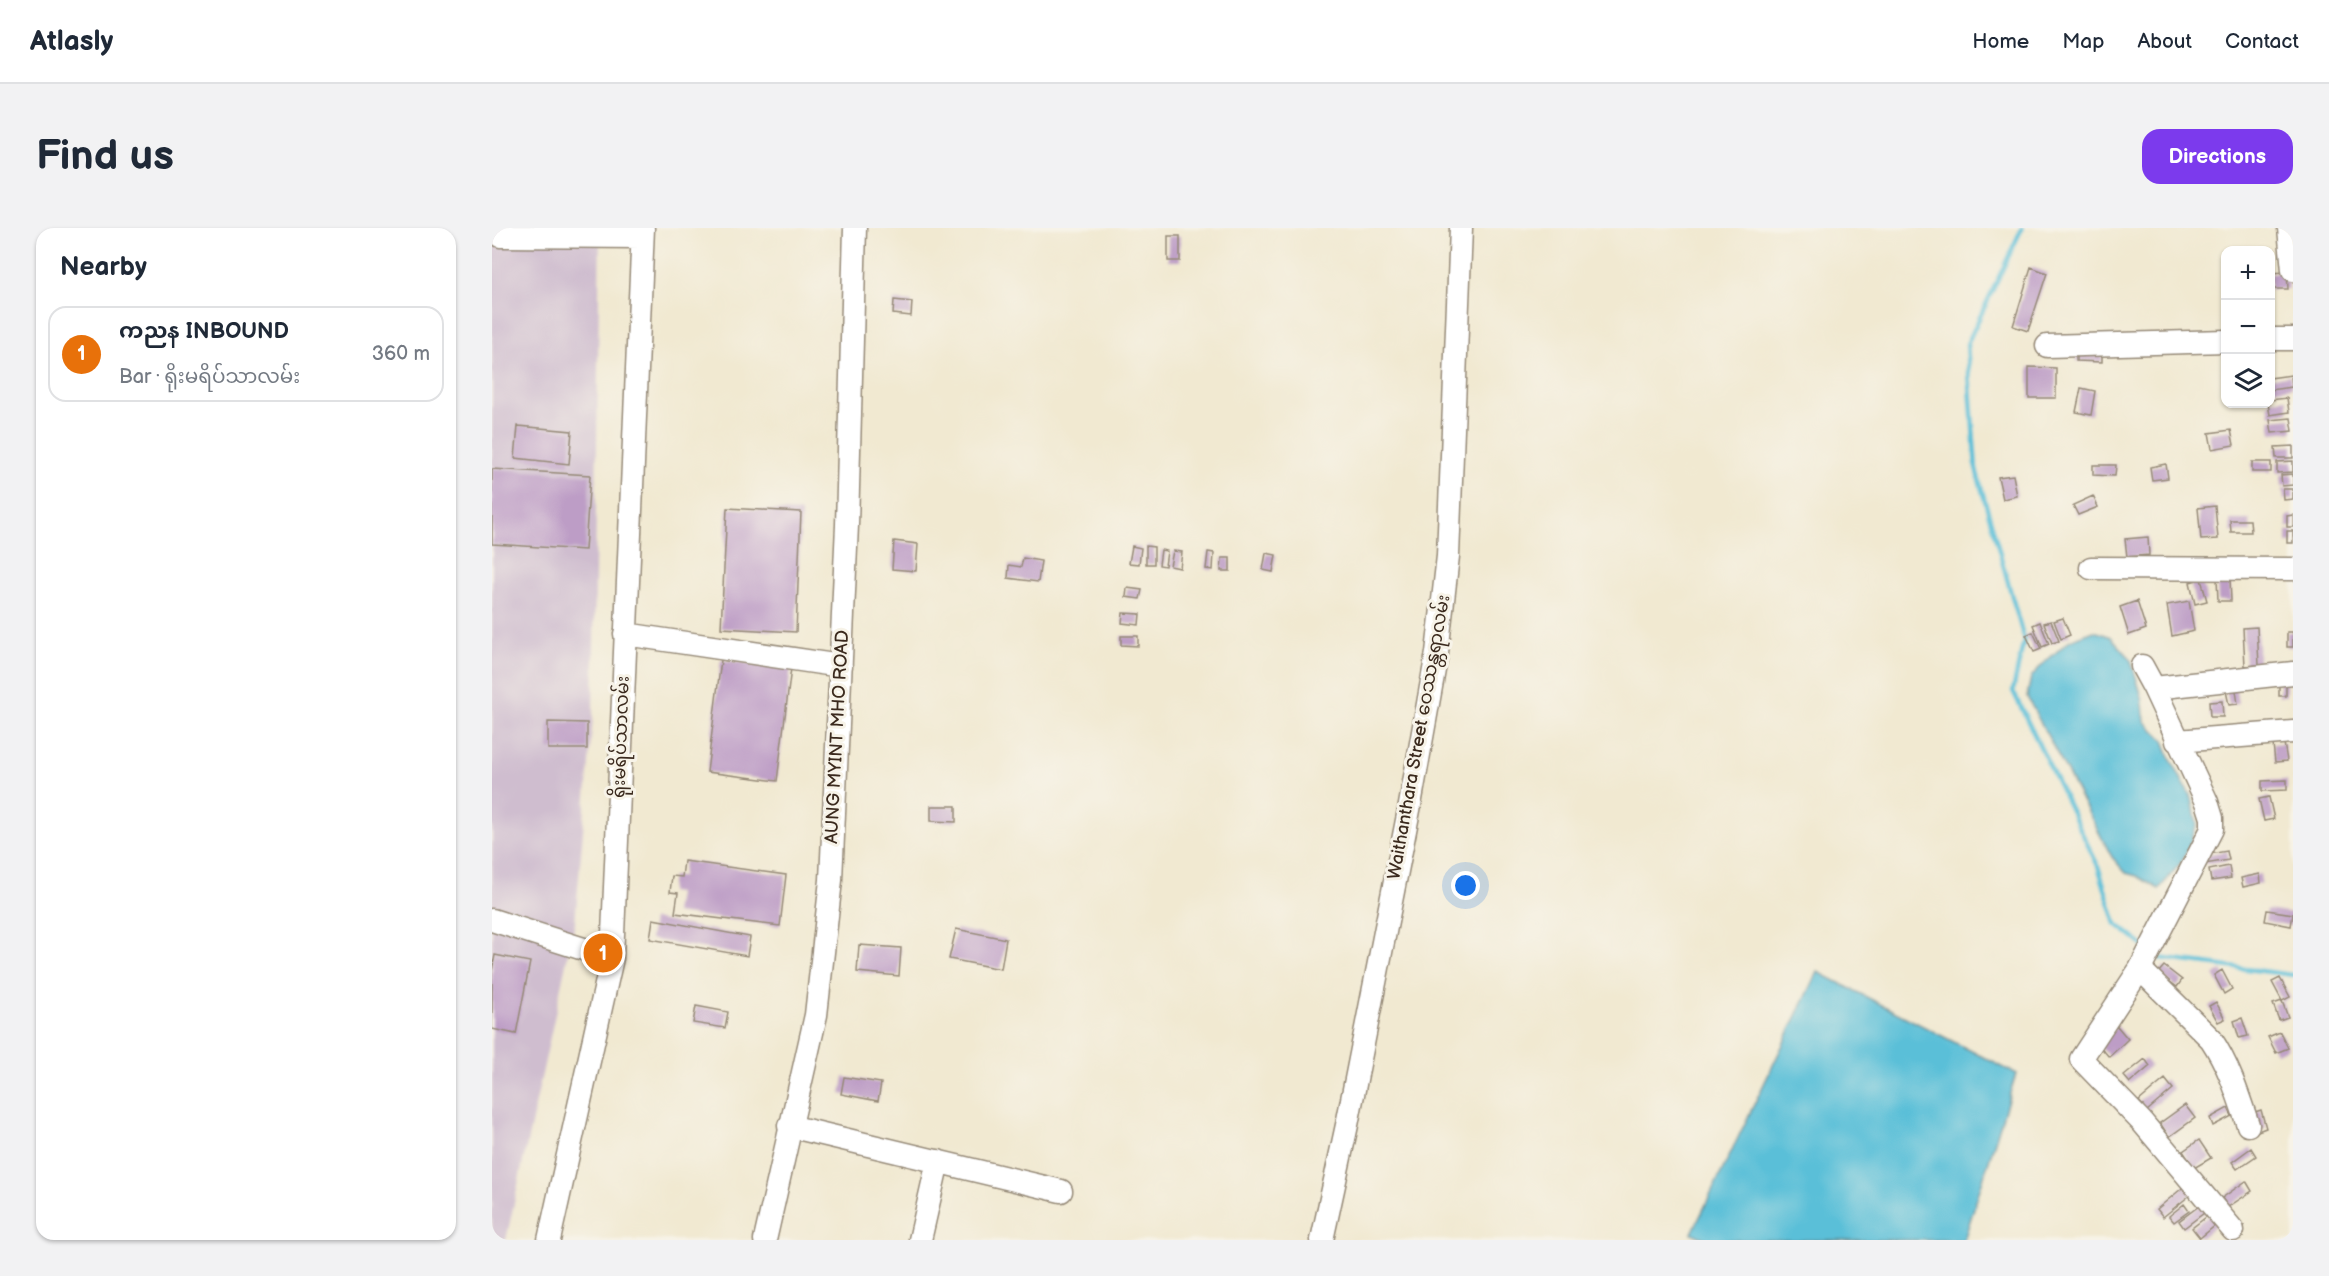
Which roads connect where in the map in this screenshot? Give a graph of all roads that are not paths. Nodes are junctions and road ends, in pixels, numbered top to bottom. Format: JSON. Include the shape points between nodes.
{"nodes":[{"id":1,"x":855,"y":228,"type":"edge"},
{"id":2,"x":1461,"y":228,"type":"edge"},
{"id":3,"x":2289,"y":228,"type":"edge"},
{"id":4,"x":643,"y":232,"type":"edge"},
{"id":5,"x":498,"y":233,"type":"edge"},
{"id":6,"x":2293,"y":270,"type":"edge"},
{"id":7,"x":2275,"y":339,"type":"edge"},
{"id":8,"x":2293,"y":339,"type":"edge"},
{"id":9,"x":2221,"y":341,"type":"edge"},
{"id":10,"x":2047,"y":346,"type":"dead end"},
{"id":11,"x":2091,"y":568,"type":"dead end"},
{"id":12,"x":2293,"y":569,"type":"edge"},
{"id":13,"x":626,"y":634,"type":"junction"},
{"id":14,"x":841,"y":666,"type":"junction"},
{"id":15,"x":2142,"y":666,"type":"dead end"},
{"id":16,"x":2293,"y":673,"type":"edge"},
{"id":17,"x":2154,"y":688,"type":"junction"},
{"id":18,"x":2293,"y":732,"type":"edge"},
{"id":19,"x":2177,"y":741,"type":"junction"},
{"id":20,"x":492,"y":920,"type":"edge"},
{"id":21,"x":612,"y":958,"type":"junction"},
{"id":22,"x":2140,"y":969,"type":"junction"},
{"id":23,"x":2248,"y":1125,"type":"dead end"},
{"id":24,"x":789,"y":1126,"type":"junction"},
{"id":25,"x":938,"y":1161,"type":"junction"},
{"id":26,"x":1061,"y":1191,"type":"dead end"},
{"id":27,"x":2233,"y":1230,"type":"dead end"},
{"id":28,"x":549,"y":1240,"type":"edge"},
{"id":29,"x":765,"y":1240,"type":"edge"},
{"id":30,"x":920,"y":1240,"type":"edge"},
{"id":31,"x":1322,"y":1240,"type":"edge"}],
"edges":[{"from":1,"to":14,"type":"street","name":"AUNG MYINT MHO ROAD"},
{"from":2,"to":31,"type":"street","name":"Waithanthara Street ဝေဿန္တရာလမ်း","via":[[1448,556],[1437,653]]},
{"from":3,"to":6,"type":"street"},
{"from":4,"to":5,"type":"street"},
{"from":4,"to":13,"type":"street","name":"ရိုးမရိပ်သာလမ်း"},
{"from":7,"to":8,"type":"street"},
{"from":9,"to":10,"type":"street"},
{"from":11,"to":12,"type":"street"},
{"from":13,"to":14,"type":"street"},
{"from":13,"to":21,"type":"street","name":"ရိုးမရိပ်သာလမ်း"},
{"from":14,"to":24,"type":"street","name":"AUNG MYINT MHO ROAD","via":[[831,880],[816,1015]]},
{"from":15,"to":17,"type":"street"},
{"from":16,"to":17,"type":"street"},
{"from":17,"to":19,"type":"street"},
{"from":18,"to":19,"type":"street"},
{"from":19,"to":22,"type":"street","via":[[2207,802],[2212,829]]},
{"from":20,"to":21,"type":"street"},
{"from":21,"to":28,"type":"street","name":"ရိုးမရိပ်သာလမ်း"},
{"from":22,"to":23,"type":"street","via":[[2219,1050]]},
{"from":22,"to":27,"type":"street","via":[[2081,1059],[2149,1129]]},
{"from":24,"to":25,"type":"street"},
{"from":24,"to":29,"type":"street","name":"AUNG MYINT MHO ROAD"},
{"from":25,"to":26,"type":"street"},
{"from":25,"to":30,"type":"street"}]}
